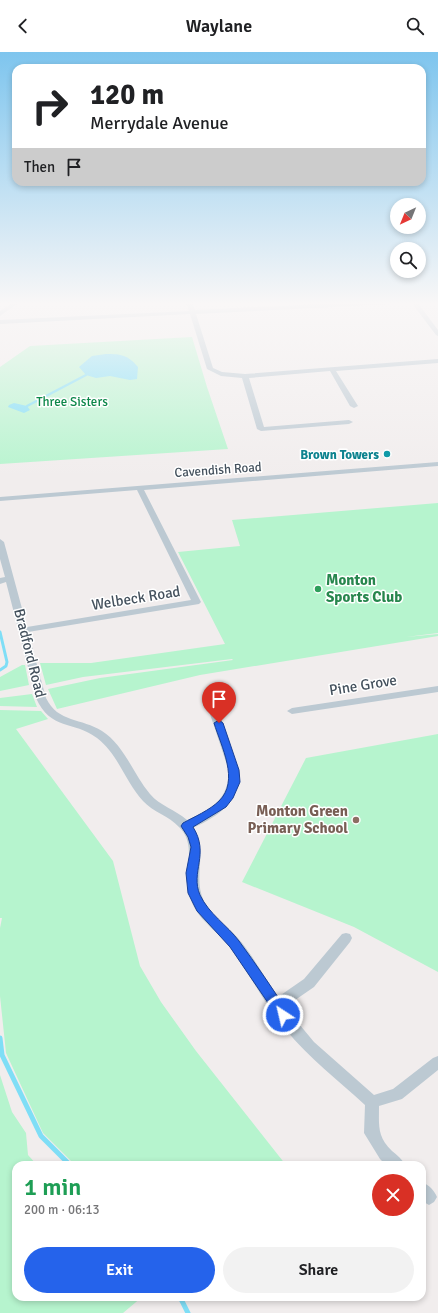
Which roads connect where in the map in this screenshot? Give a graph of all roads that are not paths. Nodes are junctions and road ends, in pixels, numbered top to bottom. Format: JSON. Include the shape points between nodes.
{"nodes":[{"id":1,"x":208,"y":361,"type":"edge"},
{"id":2,"x":438,"y":361,"type":"edge"},
{"id":3,"x":332,"y":370,"type":"junction"},
{"id":4,"x":245,"y":376,"type":"junction"},
{"id":5,"x":354,"y":406,"type":"dead end"},
{"id":6,"x":349,"y":422,"type":"dead end"},
{"id":7,"x":438,"y":464,"type":"edge"},
{"id":8,"x":139,"y":487,"type":"junction"},
{"id":9,"x":0,"y":499,"type":"edge"},
{"id":10,"x":0,"y":542,"type":"edge"},
{"id":11,"x":5,"y":580,"type":"edge"},
{"id":12,"x":24,"y":630,"type":"junction"},
{"id":13,"x":438,"y":689,"type":"edge"},
{"id":14,"x":212,"y":705,"type":"dead end"},
{"id":15,"x":292,"y":711,"type":"dead end"},
{"id":16,"x":186,"y":826,"type":"junction"},
{"id":17,"x":346,"y":938,"type":"dead end"},
{"id":18,"x":276,"y":1006,"type":"junction"},
{"id":19,"x":438,"y":1062,"type":"edge"},
{"id":20,"x":372,"y":1102,"type":"junction"},
{"id":21,"x":393,"y":1161,"type":"edge"}],
"edges":[{"from":1,"to":4,"type":"street","via":[[210,369],[221,374]]},
{"from":2,"to":3,"type":"street"},
{"from":3,"to":4,"type":"street"},
{"from":3,"to":5,"type":"street"},
{"from":4,"to":6,"type":"street","via":[[261,429]]},
{"from":7,"to":8,"type":"street","name":"Cavendish Road"},
{"from":8,"to":9,"type":"street","name":"Cavendish Road"},
{"from":8,"to":12,"type":"street","name":"Welbeck Road","via":[[196,602]]},
{"from":10,"to":11,"type":"street","name":"Bradford Road"},
{"from":11,"to":12,"type":"street","name":"Bradford Road"},
{"from":12,"to":16,"type":"street","name":"Bradford Road","via":[[45,708],[59,719],[91,730],[104,738],[147,798]]},
{"from":13,"to":15,"type":"street","name":"Pine Grove"},
{"from":14,"to":16,"type":"street","via":[[234,770],[235,782],[222,805]]},
{"from":16,"to":18,"type":"street","name":"Bradford Road","via":[[196,847],[192,881],[196,898],[206,915],[238,948]]},
{"from":17,"to":18,"type":"street","via":[[309,983]]},
{"from":18,"to":20,"type":"street","name":"Bradford Road","via":[[317,1054]]},
{"from":19,"to":20,"type":"street","via":[[397,1094]]},
{"from":20,"to":21,"type":"street","via":[[371,1133]]}]}
